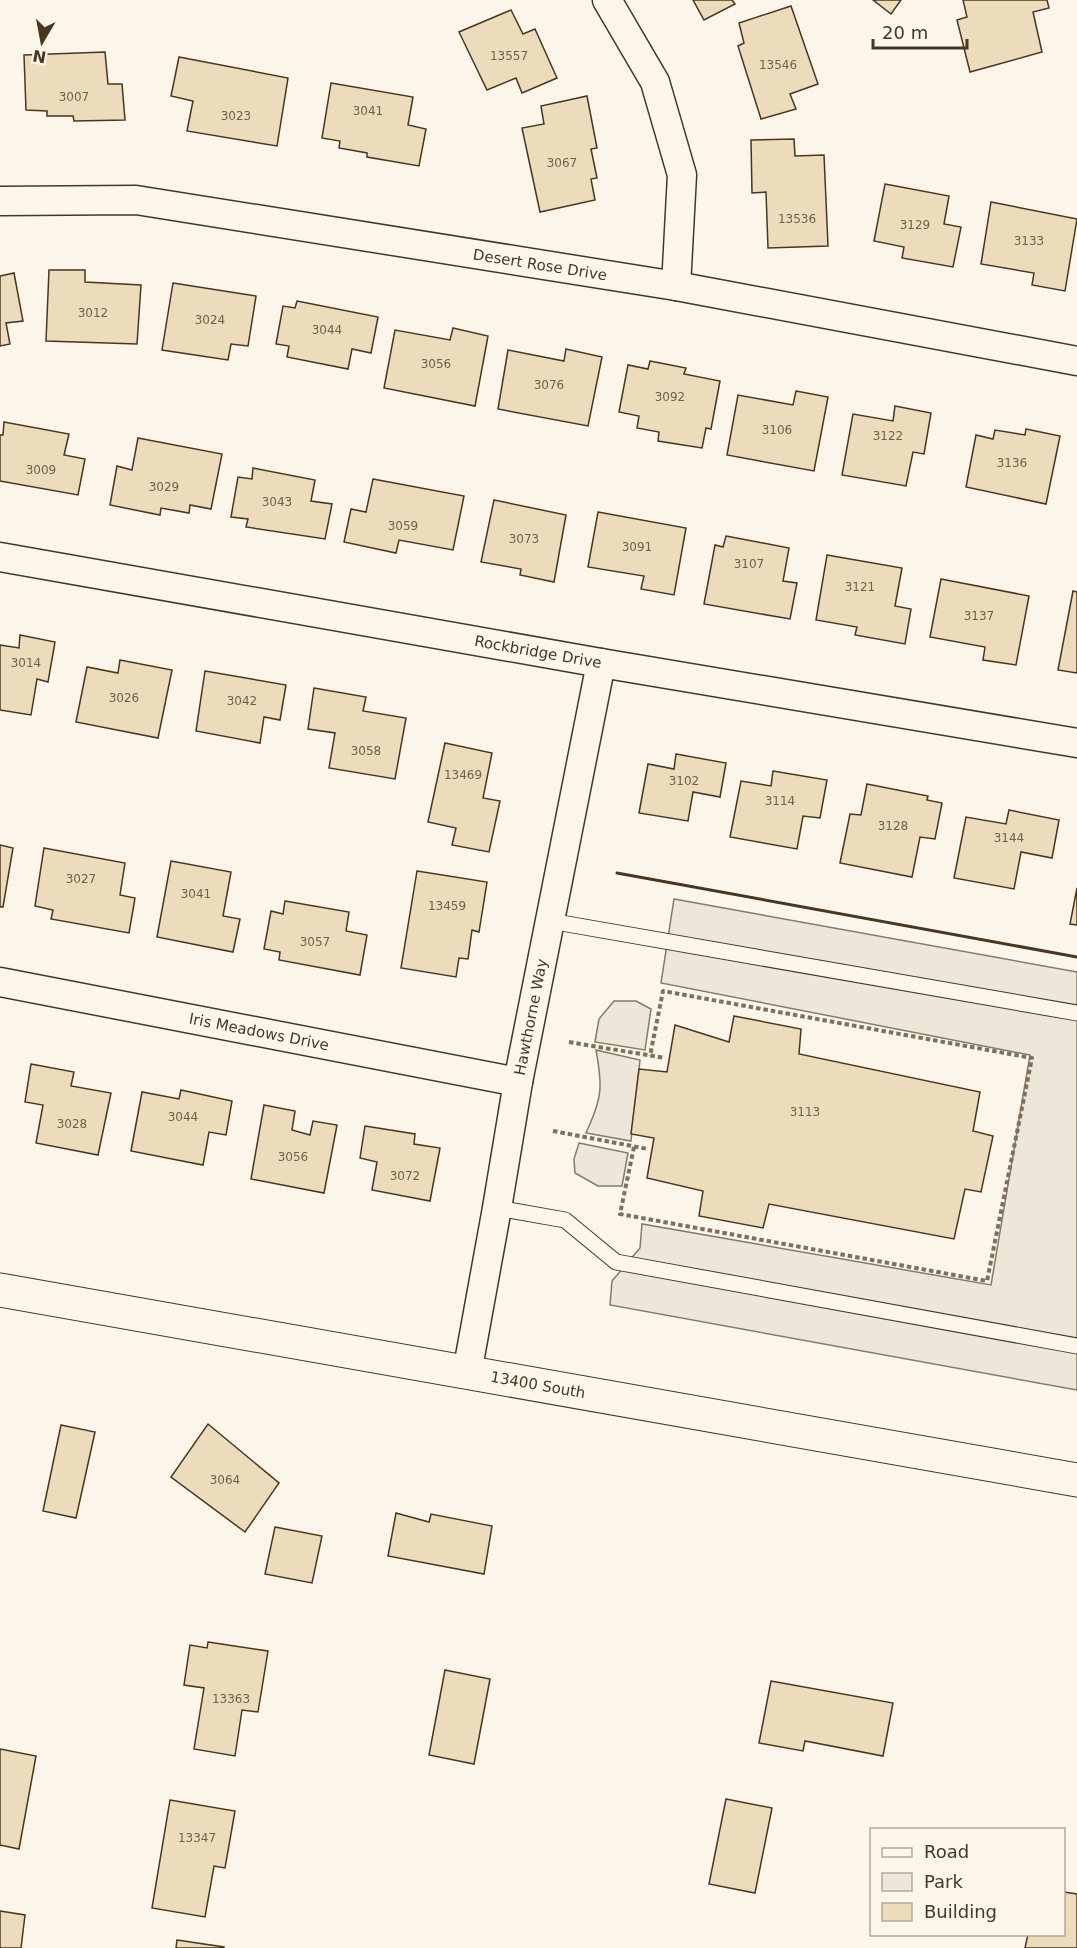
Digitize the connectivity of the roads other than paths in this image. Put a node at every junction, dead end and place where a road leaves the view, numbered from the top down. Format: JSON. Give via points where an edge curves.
{"nodes":[{"id":1,"x":607,"y":0,"type":"edge"},
{"id":2,"x":0,"y":201,"type":"edge"},
{"id":3,"x":676,"y":286,"type":"junction"},
{"id":4,"x":1077,"y":361,"type":"edge"},
{"id":5,"x":0,"y":557,"type":"edge"},
{"id":6,"x":601,"y":663,"type":"junction"},
{"id":7,"x":1077,"y":743,"type":"edge"},
{"id":8,"x":550,"y":921,"type":"junction"},
{"id":9,"x":0,"y":982,"type":"edge"},
{"id":10,"x":1077,"y":1013,"type":"edge"},
{"id":11,"x":518,"y":1082,"type":"junction"},
{"id":12,"x":497,"y":1208,"type":"junction"},
{"id":13,"x":0,"y":1290,"type":"edge"},
{"id":14,"x":1077,"y":1346,"type":"edge"},
{"id":15,"x":467,"y":1373,"type":"junction"},
{"id":16,"x":1077,"y":1480,"type":"edge"}],
"edges":[{"from":1,"to":3,"type":"street","via":[[656,82],[682,176]]},
{"from":2,"to":3,"type":"street","name":"Desert Rose Drive","via":[[136,200]]},
{"from":3,"to":4,"type":"street","name":"Desert Rose Drive"},
{"from":5,"to":6,"type":"street","name":"Rockbridge Drive"},
{"from":6,"to":7,"type":"street","name":"Rockbridge Drive"},
{"from":6,"to":8,"type":"street","name":"Hawthorne Way"},
{"from":8,"to":10,"type":"lane"},
{"from":8,"to":11,"type":"street","name":"Hawthorne Way"},
{"from":9,"to":11,"type":"street","name":"Iris Meadows Drive"},
{"from":11,"to":12,"type":"street","name":"Hawthorne Way"},
{"from":12,"to":14,"type":"lane","via":[[565,1220],[616,1262]]},
{"from":12,"to":15,"type":"street","name":"Hawthorne Way"},
{"from":13,"to":15,"type":"main road","name":"13400 South"},
{"from":15,"to":16,"type":"main road","name":"13400 South"}]}
